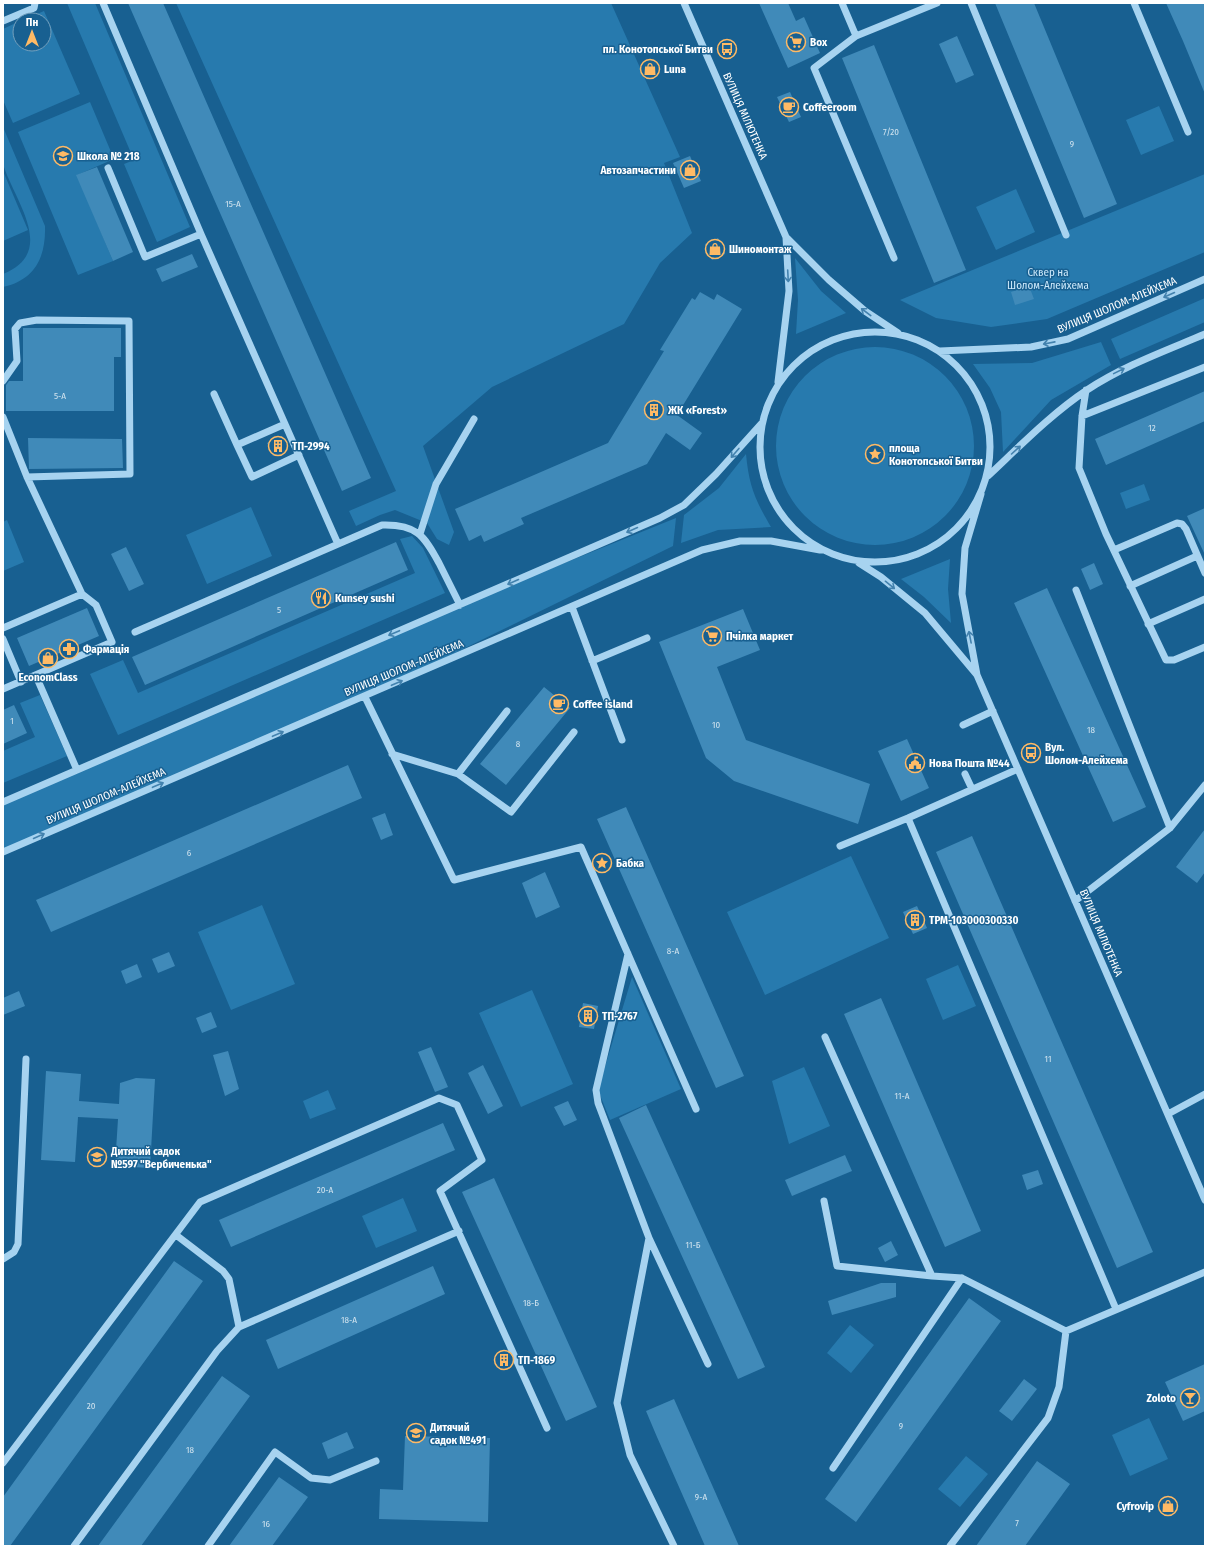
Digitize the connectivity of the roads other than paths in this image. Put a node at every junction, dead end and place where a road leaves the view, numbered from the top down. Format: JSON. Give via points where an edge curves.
{"nodes":[{"id":1,"x":35,"y":3,"type":"edge"},
{"id":2,"x":103,"y":3,"type":"edge"},
{"id":3,"x":684,"y":3,"type":"edge"},
{"id":4,"x":842,"y":3,"type":"edge"},
{"id":5,"x":937,"y":3,"type":"edge"},
{"id":6,"x":971,"y":3,"type":"edge"},
{"id":7,"x":1134,"y":3,"type":"edge"},
{"id":8,"x":3,"y":21,"type":"edge"},
{"id":9,"x":856,"y":36,"type":"junction"},
{"id":10,"x":1188,"y":132,"type":"dead end"},
{"id":11,"x":108,"y":168,"type":"dead end"},
{"id":12,"x":201,"y":234,"type":"junction"},
{"id":13,"x":1066,"y":235,"type":"dead end"},
{"id":14,"x":786,"y":237,"type":"junction"},
{"id":15,"x":894,"y":258,"type":"dead end"},
{"id":16,"x":1205,"y":279,"type":"edge"},
{"id":17,"x":898,"y":334,"type":"junction"},
{"id":18,"x":1205,"y":334,"type":"edge"},
{"id":19,"x":940,"y":351,"type":"junction"},
{"id":20,"x":1205,"y":366,"type":"edge"},
{"id":21,"x":3,"y":381,"type":"edge"},
{"id":22,"x":778,"y":383,"type":"junction"},
{"id":23,"x":1086,"y":390,"type":"junction"},
{"id":24,"x":214,"y":394,"type":"dead end"},
{"id":25,"x":1082,"y":416,"type":"junction"},
{"id":26,"x":3,"y":417,"type":"edge"},
{"id":27,"x":474,"y":419,"type":"dead end"},
{"id":28,"x":285,"y":424,"type":"junction"},
{"id":29,"x":761,"y":424,"type":"junction"},
{"id":30,"x":237,"y":445,"type":"junction"},
{"id":31,"x":299,"y":455,"type":"junction"},
{"id":32,"x":27,"y":476,"type":"junction"},
{"id":33,"x":988,"y":476,"type":"junction"},
{"id":34,"x":981,"y":494,"type":"junction"},
{"id":35,"x":420,"y":534,"type":"junction"},
{"id":36,"x":338,"y":544,"type":"junction"},
{"id":37,"x":820,"y":550,"type":"junction"},
{"id":38,"x":1114,"y":550,"type":"junction"},
{"id":39,"x":1198,"y":556,"type":"junction"},
{"id":40,"x":858,"y":562,"type":"junction"},
{"id":41,"x":1205,"y":573,"type":"edge"},
{"id":42,"x":1130,"y":586,"type":"junction"},
{"id":43,"x":1076,"y":590,"type":"dead end"},
{"id":44,"x":82,"y":594,"type":"junction"},
{"id":45,"x":1205,"y":599,"type":"edge"},
{"id":46,"x":460,"y":605,"type":"junction"},
{"id":47,"x":572,"y":607,"type":"junction"},
{"id":48,"x":1148,"y":624,"type":"junction"},
{"id":49,"x":3,"y":628,"type":"edge"},
{"id":50,"x":135,"y":632,"type":"dead end"},
{"id":51,"x":3,"y":638,"type":"edge"},
{"id":52,"x":647,"y":638,"type":"dead end"},
{"id":53,"x":1205,"y":647,"type":"edge"},
{"id":54,"x":592,"y":661,"type":"junction"},
{"id":55,"x":977,"y":675,"type":"junction"},
{"id":56,"x":36,"y":676,"type":"junction"},
{"id":57,"x":21,"y":682,"type":"junction"},
{"id":58,"x":3,"y":690,"type":"edge"},
{"id":59,"x":364,"y":697,"type":"junction"},
{"id":60,"x":507,"y":711,"type":"dead end"},
{"id":61,"x":993,"y":711,"type":"junction"},
{"id":62,"x":963,"y":725,"type":"dead end"},
{"id":63,"x":574,"y":732,"type":"dead end"},
{"id":64,"x":622,"y":740,"type":"dead end"},
{"id":65,"x":392,"y":754,"type":"junction"},
{"id":66,"x":1018,"y":769,"type":"junction"},
{"id":67,"x":77,"y":770,"type":"junction"},
{"id":68,"x":458,"y":774,"type":"junction"},
{"id":69,"x":964,"y":774,"type":"dead end"},
{"id":70,"x":1205,"y":785,"type":"edge"},
{"id":71,"x":972,"y":789,"type":"junction"},
{"id":72,"x":3,"y":802,"type":"edge"},
{"id":73,"x":908,"y":818,"type":"junction"},
{"id":74,"x":1170,"y":828,"type":"junction"},
{"id":75,"x":840,"y":846,"type":"dead end"},
{"id":76,"x":3,"y":852,"type":"edge"},
{"id":77,"x":1075,"y":901,"type":"junction"},
{"id":78,"x":628,"y":954,"type":"junction"},
{"id":79,"x":825,"y":1037,"type":"dead end"},
{"id":80,"x":26,"y":1059,"type":"dead end"},
{"id":81,"x":1205,"y":1094,"type":"edge"},
{"id":82,"x":696,"y":1109,"type":"dead end"},
{"id":83,"x":1168,"y":1114,"type":"junction"},
{"id":84,"x":1205,"y":1200,"type":"edge"},
{"id":85,"x":824,"y":1201,"type":"dead end"},
{"id":86,"x":459,"y":1231,"type":"junction"},
{"id":87,"x":176,"y":1235,"type":"junction"},
{"id":88,"x":649,"y":1238,"type":"junction"},
{"id":89,"x":3,"y":1259,"type":"edge"},
{"id":90,"x":1205,"y":1272,"type":"edge"},
{"id":91,"x":932,"y":1276,"type":"junction"},
{"id":92,"x":962,"y":1278,"type":"junction"},
{"id":93,"x":1116,"y":1309,"type":"junction"},
{"id":94,"x":238,"y":1327,"type":"junction"},
{"id":95,"x":1066,"y":1331,"type":"junction"},
{"id":96,"x":708,"y":1364,"type":"dead end"},
{"id":97,"x":547,"y":1428,"type":"dead end"},
{"id":98,"x":376,"y":1460,"type":"dead end"},
{"id":99,"x":3,"y":1463,"type":"edge"},
{"id":100,"x":833,"y":1468,"type":"dead end"},
{"id":101,"x":74,"y":1546,"type":"edge"},
{"id":102,"x":208,"y":1546,"type":"edge"},
{"id":103,"x":674,"y":1546,"type":"edge"},
{"id":104,"x":950,"y":1546,"type":"edge"}],
"edges":[{"from":1,"to":8,"type":"street","via":[[34,8]]},
{"from":2,"to":12,"type":"street"},
{"from":3,"to":14,"type":"street","name":"ВУЛИЦЯ МІЛЮТЕНКА"},
{"from":4,"to":9,"type":"street"},
{"from":5,"to":9,"type":"street"},
{"from":6,"to":13,"type":"street"},
{"from":7,"to":10,"type":"street"},
{"from":9,"to":15,"type":"street","via":[[814,68]]},
{"from":11,"to":12,"type":"street","via":[[145,258]]},
{"from":12,"to":28,"type":"street"},
{"from":17,"to":14,"type":"street","name":"ВУЛИЦЯ МІЛЮТЕНКА","one_way":true,"via":[[865,311],[829,280]]},
{"from":14,"to":22,"type":"street","name":"ВУЛИЦЯ МІЛЮТЕНКА","one_way":true,"via":[[789,292]]},
{"from":16,"to":19,"type":"street","name":"ВУЛИЦЯ ШОЛОМ-АЛЕЙХЕМА","one_way":true,"via":[[1068,339],[1031,347]]},
{"from":17,"to":19,"type":"street","via":[[920,340]]},
{"from":17,"to":22,"type":"street","via":[[864,332],[831,340],[801,357]]},
{"from":23,"to":18,"type":"street","one_way":true,"via":[[1118,371]]},
{"from":19,"to":33,"type":"street","via":[[965,374],[982,404],[990,437]]},
{"from":20,"to":25,"type":"street"},
{"from":21,"to":32,"type":"street","via":[[17,361],[15,329],[20,323],[37,320],[129,321],[130,474]]},
{"from":22,"to":29,"type":"street","via":[[767,402]]},
{"from":23,"to":25,"type":"street"},
{"from":33,"to":23,"type":"street","one_way":true},
{"from":24,"to":30,"type":"street"},
{"from":25,"to":38,"type":"street","via":[[1079,468]]},
{"from":26,"to":32,"type":"street"},
{"from":27,"to":35,"type":"street","via":[[436,484]]},
{"from":28,"to":30,"type":"street"},
{"from":28,"to":31,"type":"street"},
{"from":29,"to":37,"type":"street","via":[[759,461],[769,497],[790,527]]},
{"from":29,"to":46,"type":"street","one_way":true,"via":[[684,505],[660,518]]},
{"from":30,"to":31,"type":"street","via":[[252,477]]},
{"from":31,"to":36,"type":"street"},
{"from":32,"to":44,"type":"street"},
{"from":33,"to":34,"type":"street"},
{"from":34,"to":40,"type":"street","via":[[969,514],[942,542],[908,558],[884,563]]},
{"from":55,"to":34,"type":"street","name":"ВУЛИЦЯ МІЛЮТЕНКА","one_way":true,"via":[[962,594],[965,548]]},
{"from":35,"to":36,"type":"street","via":[[397,524],[382,525]]},
{"from":35,"to":46,"type":"street","via":[[429,543]]},
{"from":36,"to":50,"type":"street"},
{"from":37,"to":40,"type":"street"},
{"from":37,"to":47,"type":"street","name":"ВУЛИЦЯ ШОЛОМ-АЛЕЙХЕМА","via":[[771,541],[740,542],[702,550]]},
{"from":38,"to":39,"type":"street","via":[[1177,523],[1186,529]]},
{"from":38,"to":42,"type":"street"},
{"from":39,"to":41,"type":"street"},
{"from":39,"to":42,"type":"street"},
{"from":40,"to":55,"type":"street","name":"ВУЛИЦЯ МІЛЮТЕНКА","one_way":true,"via":[[925,614]]},
{"from":42,"to":48,"type":"street"},
{"from":43,"to":74,"type":"street"},
{"from":44,"to":49,"type":"street"},
{"from":44,"to":56,"type":"street","via":[[96,605],[112,642]]},
{"from":45,"to":48,"type":"street"},
{"from":46,"to":67,"type":"street","one_way":true},
{"from":47,"to":54,"type":"street"},
{"from":59,"to":47,"type":"street","name":"ВУЛИЦЯ ШОЛОМ-АЛЕЙХЕМА","one_way":true},
{"from":48,"to":53,"type":"street","via":[[1166,660],[1174,660]]},
{"from":51,"to":57,"type":"street"},
{"from":52,"to":54,"type":"street"},
{"from":54,"to":64,"type":"street"},
{"from":55,"to":61,"type":"street","name":"ВУЛИЦЯ МІЛЮТЕНКА"},
{"from":56,"to":57,"type":"street"},
{"from":56,"to":67,"type":"street"},
{"from":57,"to":58,"type":"street"},
{"from":59,"to":65,"type":"street"},
{"from":76,"to":59,"type":"street","name":"ВУЛИЦЯ ШОЛОМ-АЛЕЙХЕМА","one_way":true},
{"from":60,"to":68,"type":"street"},
{"from":61,"to":62,"type":"street"},
{"from":61,"to":66,"type":"street","name":"ВУЛИЦЯ МІЛЮТЕНКА"},
{"from":63,"to":68,"type":"street","via":[[511,812]]},
{"from":65,"to":68,"type":"street"},
{"from":65,"to":78,"type":"street","via":[[454,880],[581,847]]},
{"from":66,"to":71,"type":"street"},
{"from":66,"to":77,"type":"street","name":"ВУЛИЦЯ МІЛЮТЕНКА"},
{"from":67,"to":72,"type":"street"},
{"from":69,"to":71,"type":"street"},
{"from":70,"to":74,"type":"street"},
{"from":71,"to":73,"type":"street"},
{"from":73,"to":75,"type":"street"},
{"from":73,"to":93,"type":"street"},
{"from":74,"to":77,"type":"street"},
{"from":77,"to":83,"type":"street","name":"ВУЛИЦЯ МІЛЮТЕНКА"},
{"from":78,"to":82,"type":"street"},
{"from":78,"to":88,"type":"street","via":[[596,1098]]},
{"from":79,"to":91,"type":"street"},
{"from":80,"to":89,"type":"street","via":[[18,1244],[14,1252]]},
{"from":81,"to":83,"type":"street"},
{"from":83,"to":84,"type":"street","name":"ВУЛИЦЯ МІЛЮТЕНКА"},
{"from":85,"to":91,"type":"street","via":[[837,1266]]},
{"from":86,"to":87,"type":"street","via":[[440,1191],[482,1160],[457,1105],[439,1098],[200,1202],[181,1224]]},
{"from":86,"to":94,"type":"street"},
{"from":86,"to":97,"type":"street"},
{"from":87,"to":94,"type":"street","via":[[223,1271],[229,1279]]},
{"from":87,"to":99,"type":"street"},
{"from":88,"to":96,"type":"street"},
{"from":88,"to":103,"type":"street","via":[[617,1403],[630,1455]]},
{"from":90,"to":93,"type":"street"},
{"from":91,"to":92,"type":"street"},
{"from":92,"to":95,"type":"street"},
{"from":92,"to":100,"type":"street"},
{"from":93,"to":95,"type":"street"},
{"from":94,"to":101,"type":"street","via":[[217,1351]]},
{"from":95,"to":104,"type":"street","via":[[1059,1387],[1048,1418]]},
{"from":98,"to":102,"type":"street","via":[[330,1480],[311,1478],[275,1452]]}]}
